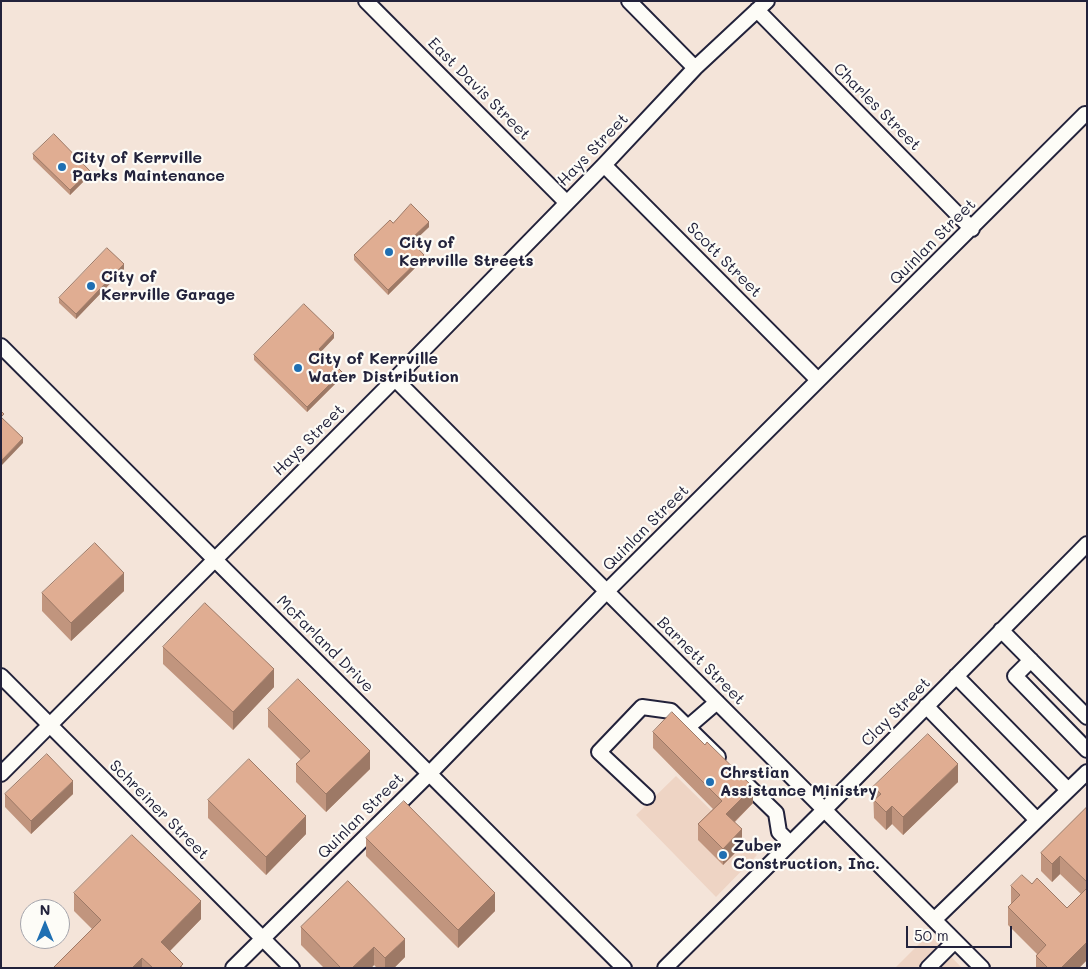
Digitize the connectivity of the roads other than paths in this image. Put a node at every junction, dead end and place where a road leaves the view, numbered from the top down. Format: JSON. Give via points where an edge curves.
{"nodes":[{"id":1,"x":366,"y":1,"type":"edge"},
{"id":2,"x":629,"y":1,"type":"edge"},
{"id":3,"x":762,"y":6,"type":"edge"},
{"id":4,"x":696,"y":68,"type":"junction"},
{"id":5,"x":1084,"y":114,"type":"dead end"},
{"id":6,"x":604,"y":166,"type":"junction"},
{"id":7,"x":566,"y":202,"type":"junction"},
{"id":8,"x":972,"y":228,"type":"junction"},
{"id":9,"x":2,"y":349,"type":"edge"},
{"id":10,"x":394,"y":379,"type":"junction"},
{"id":11,"x":818,"y":380,"type":"junction"},
{"id":12,"x":1087,"y":544,"type":"edge"},
{"id":13,"x":215,"y":559,"type":"junction"},
{"id":14,"x":606,"y":592,"type":"junction"},
{"id":15,"x":1001,"y":630,"type":"junction"},
{"id":16,"x":1031,"y":660,"type":"junction"},
{"id":17,"x":1,"y":676,"type":"edge"},
{"id":18,"x":956,"y":676,"type":"junction"},
{"id":19,"x":717,"y":702,"type":"junction"},
{"id":20,"x":926,"y":706,"type":"junction"},
{"id":21,"x":1087,"y":718,"type":"edge"},
{"id":22,"x":49,"y":724,"type":"junction"},
{"id":23,"x":688,"y":727,"type":"junction"},
{"id":24,"x":1087,"y":750,"type":"edge"},
{"id":25,"x":1087,"y":772,"type":"edge"},
{"id":26,"x":430,"y":773,"type":"junction"},
{"id":27,"x":1,"y":774,"type":"edge"},
{"id":28,"x":1068,"y":790,"type":"junction"},
{"id":29,"x":646,"y":797,"type":"dead end"},
{"id":30,"x":824,"y":810,"type":"junction"},
{"id":31,"x":1038,"y":820,"type":"junction"},
{"id":32,"x":790,"y":843,"type":"junction"},
{"id":33,"x":934,"y":920,"type":"junction"},
{"id":34,"x":263,"y":939,"type":"junction"},
{"id":35,"x":955,"y":941,"type":"junction"},
{"id":36,"x":233,"y":968,"type":"edge"},
{"id":37,"x":292,"y":968,"type":"edge"},
{"id":38,"x":624,"y":968,"type":"edge"},
{"id":39,"x":665,"y":968,"type":"edge"},
{"id":40,"x":928,"y":968,"type":"edge"},
{"id":41,"x":982,"y":968,"type":"edge"}],
"edges":[{"from":1,"to":7,"type":"street","name":"East Davis Street"},
{"from":2,"to":4,"type":"street"},
{"from":3,"to":4,"type":"street","name":"Hays Street"},
{"from":3,"to":8,"type":"street","name":"Charles Street"},
{"from":4,"to":6,"type":"street","name":"Hays Street"},
{"from":5,"to":8,"type":"street","name":"Quinlan Street"},
{"from":6,"to":7,"type":"street","name":"Hays Street"},
{"from":6,"to":11,"type":"street","name":"Scott Street"},
{"from":7,"to":10,"type":"street","name":"Hays Street"},
{"from":8,"to":11,"type":"street","name":"Quinlan Street"},
{"from":9,"to":13,"type":"street","name":"McFarland Drive"},
{"from":10,"to":13,"type":"street","name":"Hays Street"},
{"from":10,"to":14,"type":"street","name":"Barnett Street"},
{"from":11,"to":14,"type":"street","name":"Quinlan Street"},
{"from":12,"to":15,"type":"street","name":"Clay Street"},
{"from":13,"to":22,"type":"street","name":"Hays Street"},
{"from":13,"to":26,"type":"street","name":"McFarland Drive"},
{"from":14,"to":19,"type":"street","name":"Barnett Street"},
{"from":14,"to":26,"type":"street","name":"Quinlan Street"},
{"from":15,"to":16,"type":"street"},
{"from":15,"to":18,"type":"street","name":"Clay Street"},
{"from":16,"to":21,"type":"street"},
{"from":16,"to":24,"type":"street","via":[[1015,676]]},
{"from":17,"to":22,"type":"street","name":"Schreiner Street"},
{"from":18,"to":20,"type":"street","name":"Clay Street"},
{"from":18,"to":28,"type":"street"},
{"from":19,"to":23,"type":"street"},
{"from":19,"to":30,"type":"street","name":"Barnett Street"},
{"from":20,"to":30,"type":"street","name":"Clay Street"},
{"from":20,"to":31,"type":"street"},
{"from":22,"to":27,"type":"street","name":"Hays Street"},
{"from":22,"to":34,"type":"street","name":"Schreiner Street"},
{"from":23,"to":29,"type":"street","via":[[671,711],[642,707],[599,752]]},
{"from":23,"to":32,"type":"street","via":[[776,813],[779,832]]},
{"from":25,"to":28,"type":"street"},
{"from":26,"to":34,"type":"street","name":"Quinlan Street"},
{"from":26,"to":38,"type":"street","name":"McFarland Drive"},
{"from":28,"to":31,"type":"street"},
{"from":30,"to":32,"type":"street","name":"Clay Street"},
{"from":30,"to":33,"type":"street","name":"Barnett Street"},
{"from":31,"to":33,"type":"street"},
{"from":32,"to":39,"type":"street","name":"Clay Street"},
{"from":33,"to":35,"type":"street","name":"Barnett Street"},
{"from":34,"to":36,"type":"street","name":"Quinlan Street"},
{"from":34,"to":37,"type":"street","name":"Schreiner Street"},
{"from":35,"to":40,"type":"street"},
{"from":35,"to":41,"type":"street","name":"Barnett Street"}]}
